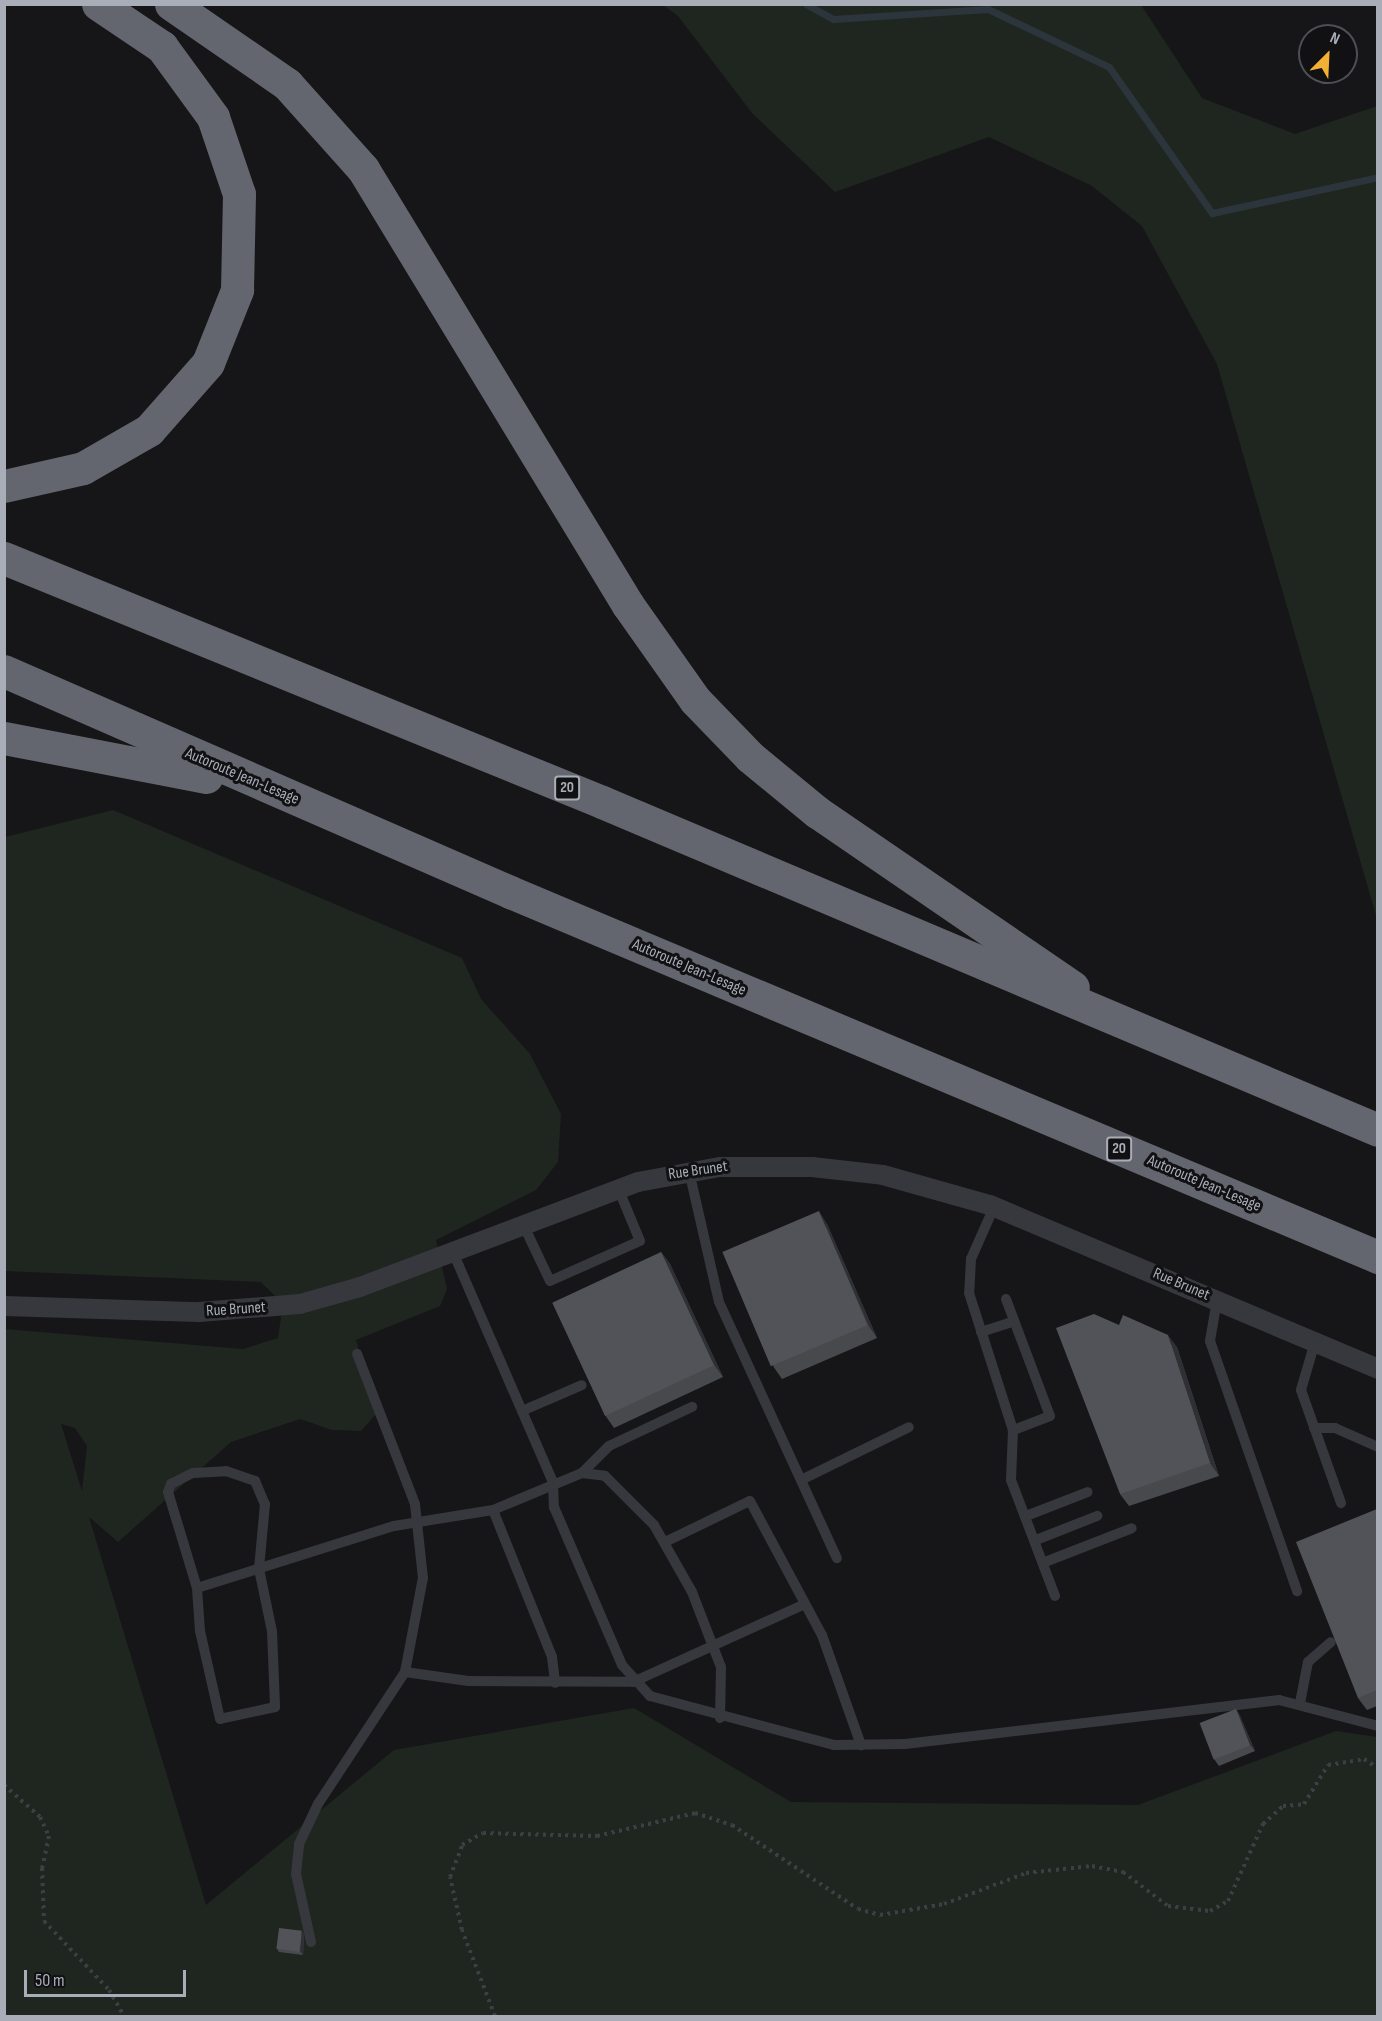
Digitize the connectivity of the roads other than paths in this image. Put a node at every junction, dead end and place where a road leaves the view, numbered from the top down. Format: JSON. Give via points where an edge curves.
{"nodes":[{"id":1,"x":98,"y":4,"type":"edge"},
{"id":2,"x":171,"y":4,"type":"edge"},
{"id":3,"x":4,"y":486,"type":"edge"},
{"id":4,"x":4,"y":558,"type":"edge"},
{"id":5,"x":4,"y":671,"type":"edge"},
{"id":6,"x":4,"y":738,"type":"edge"},
{"id":7,"x":283,"y":795,"type":"junction"},
{"id":8,"x":1126,"y":1024,"type":"junction"},
{"id":9,"x":1377,"y":1130,"type":"edge"},
{"id":10,"x":689,"y":1171,"type":"junction"},
{"id":11,"x":618,"y":1188,"type":"junction"},
{"id":12,"x":994,"y":1207,"type":"junction"},
{"id":13,"x":522,"y":1222,"type":"junction"},
{"id":14,"x":452,"y":1250,"type":"junction"},
{"id":15,"x":1377,"y":1257,"type":"edge"},
{"id":16,"x":1006,"y":1299,"type":"dead end"},
{"id":17,"x":1217,"y":1300,"type":"junction"},
{"id":18,"x":4,"y":1306,"type":"edge"},
{"id":19,"x":1014,"y":1321,"type":"junction"},
{"id":20,"x":981,"y":1332,"type":"junction"},
{"id":21,"x":1315,"y":1342,"type":"junction"},
{"id":22,"x":357,"y":1354,"type":"dead end"},
{"id":23,"x":1377,"y":1369,"type":"edge"},
{"id":24,"x":582,"y":1385,"type":"edge"},
{"id":25,"x":692,"y":1407,"type":"dead end"},
{"id":26,"x":522,"y":1411,"type":"junction"},
{"id":27,"x":909,"y":1427,"type":"dead end"},
{"id":28,"x":1314,"y":1428,"type":"junction"},
{"id":29,"x":1013,"y":1430,"type":"junction"},
{"id":30,"x":1377,"y":1447,"type":"edge"},
{"id":31,"x":582,"y":1473,"type":"junction"},
{"id":32,"x":801,"y":1480,"type":"junction"},
{"id":33,"x":553,"y":1482,"type":"junction"},
{"id":34,"x":1088,"y":1492,"type":"dead end"},
{"id":35,"x":1341,"y":1503,"type":"dead end"},
{"id":36,"x":493,"y":1510,"type":"junction"},
{"id":37,"x":1026,"y":1515,"type":"junction"},
{"id":38,"x":1096,"y":1516,"type":"dead end"},
{"id":39,"x":420,"y":1523,"type":"junction"},
{"id":40,"x":1132,"y":1528,"type":"dead end"},
{"id":41,"x":1036,"y":1540,"type":"junction"},
{"id":42,"x":665,"y":1542,"type":"junction"},
{"id":43,"x":837,"y":1558,"type":"dead end"},
{"id":44,"x":1045,"y":1562,"type":"junction"},
{"id":45,"x":259,"y":1569,"type":"junction"},
{"id":46,"x":197,"y":1588,"type":"junction"},
{"id":47,"x":1297,"y":1592,"type":"dead end"},
{"id":48,"x":1055,"y":1596,"type":"dead end"},
{"id":49,"x":803,"y":1605,"type":"junction"},
{"id":50,"x":1331,"y":1642,"type":"edge"},
{"id":51,"x":715,"y":1647,"type":"junction"},
{"id":52,"x":405,"y":1671,"type":"junction"},
{"id":53,"x":633,"y":1682,"type":"junction"},
{"id":54,"x":555,"y":1683,"type":"junction"},
{"id":55,"x":1300,"y":1703,"type":"junction"},
{"id":56,"x":720,"y":1718,"type":"junction"},
{"id":57,"x":1377,"y":1726,"type":"edge"},
{"id":58,"x":861,"y":1745,"type":"junction"},
{"id":59,"x":311,"y":1942,"type":"dead end"}],
"edges":[{"from":1,"to":3,"type":"highway","via":[[168,53],[213,117],[239,194],[237,290],[208,363],[149,430],[83,468]]},
{"from":2,"to":8,"type":"highway","via":[[287,84],[363,169],[628,605],[713,720],[833,824]]},
{"from":4,"to":8,"type":"highway","number":"20"},
{"from":5,"to":7,"type":"highway","name":"Autoroute Jean-Lesage","number":"20"},
{"from":6,"to":7,"type":"highway"},
{"from":7,"to":15,"type":"highway","name":"Autoroute Jean-Lesage","number":"20"},
{"from":8,"to":9,"type":"highway","number":"20"},
{"from":10,"to":11,"type":"street","name":"Rue Brunet"},
{"from":10,"to":12,"type":"street","name":"Rue Brunet","via":[[763,1165],[851,1170]]},
{"from":10,"to":32,"type":"lane","via":[[711,1282]]},
{"from":11,"to":13,"type":"street","name":"Rue Brunet"},
{"from":11,"to":13,"type":"lane","via":[[640,1241],[550,1281]]},
{"from":12,"to":17,"type":"street","name":"Rue Brunet"},
{"from":12,"to":20,"type":"lane","via":[[968,1273]]},
{"from":13,"to":14,"type":"street","name":"Rue Brunet"},
{"from":14,"to":18,"type":"street","name":"Rue Brunet","via":[[336,1295],[271,1308],[180,1312]]},
{"from":14,"to":26,"type":"lane"},
{"from":16,"to":19,"type":"lane"},
{"from":17,"to":21,"type":"street","name":"Rue Brunet"},
{"from":17,"to":47,"type":"lane","via":[[1210,1341]]},
{"from":19,"to":20,"type":"lane"},
{"from":19,"to":29,"type":"lane","via":[[1050,1416]]},
{"from":20,"to":29,"type":"lane"},
{"from":21,"to":23,"type":"street","name":"Rue Brunet"},
{"from":21,"to":28,"type":"lane","via":[[1300,1380]]},
{"from":22,"to":39,"type":"lane"},
{"from":24,"to":26,"type":"lane"},
{"from":25,"to":31,"type":"lane","via":[[609,1446]]},
{"from":26,"to":33,"type":"lane"},
{"from":27,"to":32,"type":"lane"},
{"from":28,"to":30,"type":"lane","via":[[1335,1428]]},
{"from":28,"to":35,"type":"lane"},
{"from":29,"to":37,"type":"lane","via":[[1011,1480]]},
{"from":31,"to":33,"type":"lane"},
{"from":31,"to":42,"type":"lane","via":[[614,1482]]},
{"from":32,"to":43,"type":"lane"},
{"from":33,"to":36,"type":"lane"},
{"from":33,"to":53,"type":"lane","via":[[554,1507]]},
{"from":34,"to":37,"type":"lane"},
{"from":36,"to":39,"type":"lane"},
{"from":36,"to":54,"type":"lane","via":[[552,1657]]},
{"from":37,"to":41,"type":"lane"},
{"from":38,"to":41,"type":"lane"},
{"from":39,"to":45,"type":"lane","via":[[394,1526]]},
{"from":39,"to":52,"type":"lane","via":[[423,1578]]},
{"from":40,"to":44,"type":"lane"},
{"from":41,"to":44,"type":"lane"},
{"from":42,"to":49,"type":"lane","via":[[750,1501]]},
{"from":42,"to":51,"type":"lane"},
{"from":44,"to":48,"type":"lane"},
{"from":45,"to":46,"type":"lane"},
{"from":45,"to":46,"type":"lane","via":[[265,1533],[262,1491],[239,1474],[193,1473],[171,1485],[168,1492]]},
{"from":45,"to":46,"type":"lane","via":[[272,1631],[275,1707],[220,1719]]},
{"from":49,"to":51,"type":"lane"},
{"from":49,"to":58,"type":"lane","via":[[843,1683]]},
{"from":50,"to":55,"type":"lane","via":[[1308,1662]]},
{"from":51,"to":53,"type":"lane"},
{"from":51,"to":56,"type":"lane","via":[[723,1689]]},
{"from":52,"to":54,"type":"lane","via":[[468,1681]]},
{"from":52,"to":59,"type":"lane","via":[[373,1729],[318,1804],[299,1844],[296,1874]]},
{"from":53,"to":54,"type":"lane"},
{"from":53,"to":56,"type":"lane","via":[[650,1696]]},
{"from":55,"to":57,"type":"lane"},
{"from":55,"to":58,"type":"lane","via":[[1255,1701],[904,1744]]},
{"from":56,"to":58,"type":"lane","via":[[808,1742]]}]}
